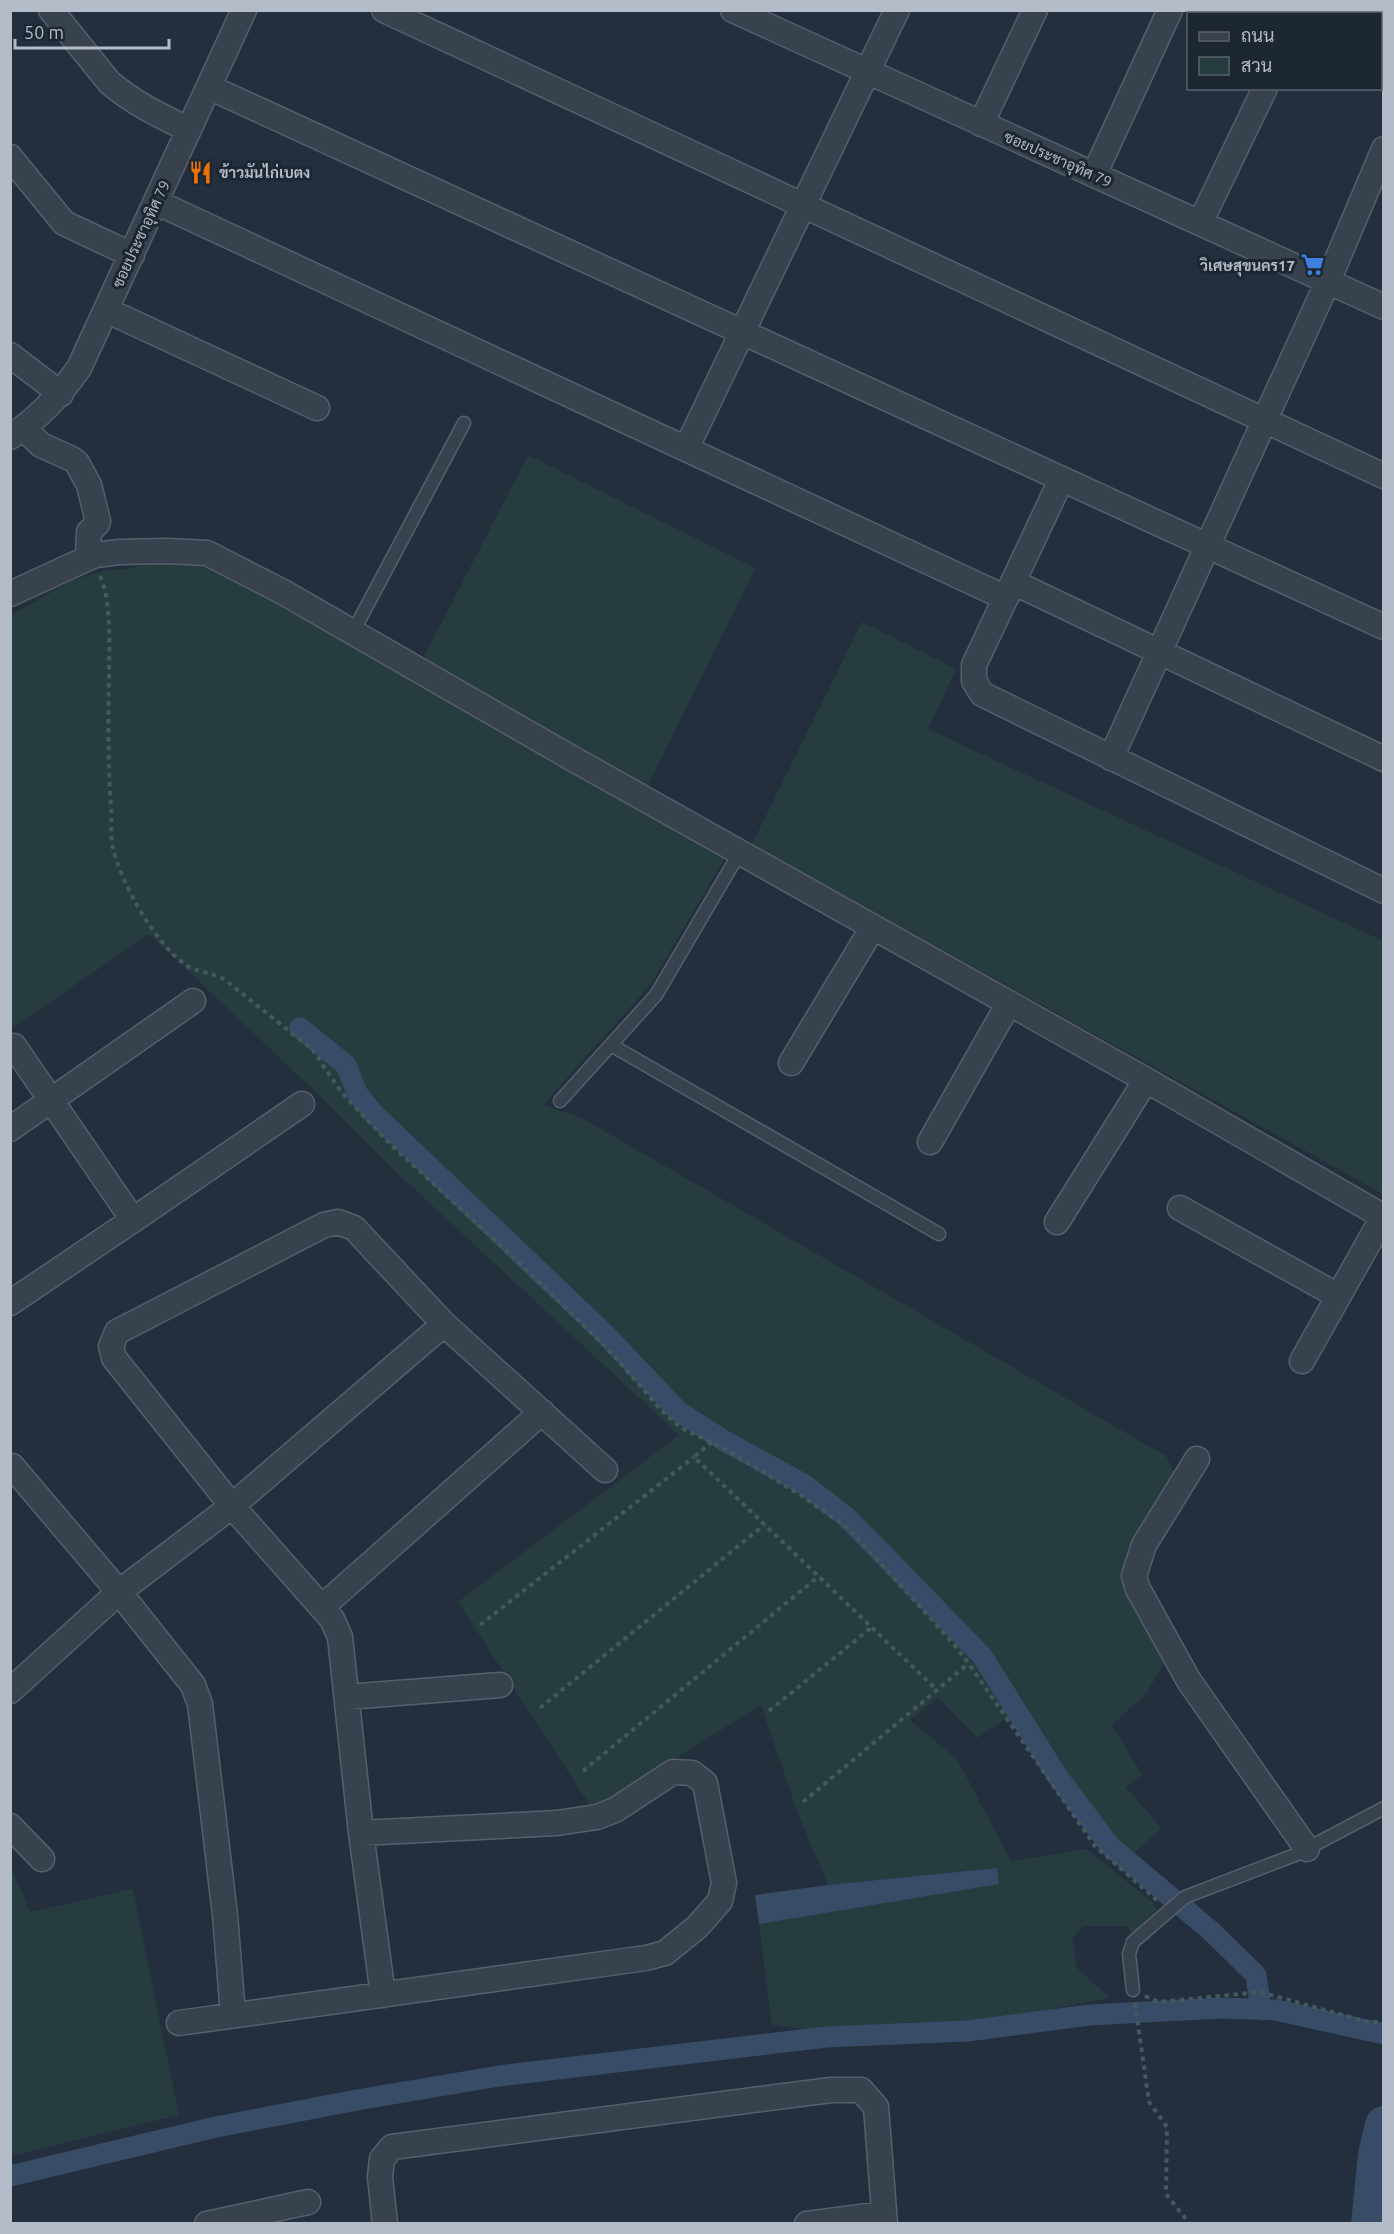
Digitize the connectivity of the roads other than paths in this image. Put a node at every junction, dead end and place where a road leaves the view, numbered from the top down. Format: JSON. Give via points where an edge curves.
{"nodes":[{"id":1,"x":51,"y":10,"type":"edge"},
{"id":2,"x":244,"y":10,"type":"edge"},
{"id":3,"x":384,"y":10,"type":"edge"},
{"id":4,"x":897,"y":10,"type":"edge"},
{"id":5,"x":1035,"y":10,"type":"edge"},
{"id":6,"x":1170,"y":10,"type":"edge"},
{"id":7,"x":744,"y":13,"type":"edge"},
{"id":8,"x":868,"y":72,"type":"junction"},
{"id":9,"x":209,"y":87,"type":"junction"},
{"id":10,"x":1264,"y":90,"type":"edge"},
{"id":11,"x":981,"y":124,"type":"junction"},
{"id":12,"x":189,"y":130,"type":"junction"},
{"id":13,"x":1383,"y":149,"type":"edge"},
{"id":14,"x":10,"y":157,"type":"edge"},
{"id":15,"x":1094,"y":175,"type":"junction"},
{"id":16,"x":156,"y":202,"type":"junction"},
{"id":17,"x":804,"y":206,"type":"junction"},
{"id":18,"x":1200,"y":223,"type":"junction"},
{"id":19,"x":132,"y":255,"type":"junction"},
{"id":20,"x":1328,"y":281,"type":"junction"},
{"id":21,"x":1383,"y":307,"type":"edge"},
{"id":22,"x":106,"y":310,"type":"junction"},
{"id":23,"x":743,"y":333,"type":"junction"},
{"id":24,"x":10,"y":355,"type":"edge"},
{"id":25,"x":61,"y":394,"type":"junction"},
{"id":26,"x":317,"y":408,"type":"dead end"},
{"id":27,"x":1264,"y":421,"type":"junction"},
{"id":28,"x":464,"y":423,"type":"dead end"},
{"id":29,"x":17,"y":433,"type":"edge"},
{"id":30,"x":686,"y":449,"type":"junction"},
{"id":31,"x":1383,"y":476,"type":"edge"},
{"id":32,"x":1061,"y":480,"type":"junction"},
{"id":33,"x":1207,"y":546,"type":"junction"},
{"id":34,"x":93,"y":561,"type":"junction"},
{"id":35,"x":1010,"y":590,"type":"junction"},
{"id":36,"x":10,"y":594,"type":"edge"},
{"id":37,"x":1383,"y":627,"type":"edge"},
{"id":38,"x":353,"y":632,"type":"junction"},
{"id":39,"x":1159,"y":652,"type":"junction"},
{"id":40,"x":1110,"y":758,"type":"junction"},
{"id":41,"x":1383,"y":759,"type":"edge"},
{"id":42,"x":740,"y":852,"type":"junction"},
{"id":43,"x":1383,"y":891,"type":"edge"},
{"id":44,"x":873,"y":927,"type":"junction"},
{"id":45,"x":192,"y":1000,"type":"dead end"},
{"id":46,"x":1009,"y":1003,"type":"junction"},
{"id":47,"x":610,"y":1045,"type":"junction"},
{"id":48,"x":14,"y":1046,"type":"dead end"},
{"id":49,"x":791,"y":1063,"type":"dead end"},
{"id":50,"x":1146,"y":1080,"type":"junction"},
{"id":51,"x":51,"y":1101,"type":"junction"},
{"id":52,"x":560,"y":1101,"type":"dead end"},
{"id":53,"x":302,"y":1104,"type":"dead end"},
{"id":54,"x":10,"y":1129,"type":"edge"},
{"id":55,"x":930,"y":1142,"type":"dead end"},
{"id":56,"x":1180,"y":1208,"type":"dead end"},
{"id":57,"x":1383,"y":1217,"type":"edge"},
{"id":58,"x":133,"y":1220,"type":"junction"},
{"id":59,"x":1057,"y":1222,"type":"dead end"},
{"id":60,"x":939,"y":1234,"type":"dead end"},
{"id":61,"x":1338,"y":1296,"type":"junction"},
{"id":62,"x":10,"y":1303,"type":"edge"},
{"id":63,"x":444,"y":1324,"type":"junction"},
{"id":64,"x":1302,"y":1361,"type":"dead end"},
{"id":65,"x":542,"y":1412,"type":"junction"},
{"id":66,"x":1197,"y":1458,"type":"dead end"},
{"id":67,"x":12,"y":1466,"type":"dead end"},
{"id":68,"x":605,"y":1470,"type":"dead end"},
{"id":69,"x":232,"y":1506,"type":"junction"},
{"id":70,"x":118,"y":1592,"type":"junction"},
{"id":71,"x":322,"y":1607,"type":"junction"},
{"id":72,"x":500,"y":1685,"type":"dead end"},
{"id":73,"x":10,"y":1691,"type":"edge"},
{"id":74,"x":347,"y":1697,"type":"junction"},
{"id":75,"x":1383,"y":1808,"type":"edge"},
{"id":76,"x":10,"y":1826,"type":"edge"},
{"id":77,"x":361,"y":1833,"type":"junction"},
{"id":78,"x":1307,"y":1849,"type":"junction"},
{"id":79,"x":42,"y":1859,"type":"dead end"},
{"id":80,"x":1136,"y":1992,"type":"road end"},
{"id":81,"x":383,"y":1995,"type":"junction"},
{"id":82,"x":234,"y":2015,"type":"junction"},
{"id":83,"x":179,"y":2023,"type":"dead end"},
{"id":84,"x":308,"y":2202,"type":"dead end"},
{"id":85,"x":885,"y":2219,"type":"edge"},
{"id":86,"x":207,"y":2223,"type":"edge"},
{"id":87,"x":385,"y":2223,"type":"edge"},
{"id":88,"x":807,"y":2223,"type":"edge"}],
"edges":[{"from":1,"to":12,"type":"street","via":[[120,92]]},
{"from":2,"to":9,"type":"street","name":"ซอยประชาอุทิศ 79"},
{"from":3,"to":17,"type":"street"},
{"from":4,"to":8,"type":"street"},
{"from":5,"to":11,"type":"street"},
{"from":6,"to":15,"type":"street"},
{"from":7,"to":8,"type":"street","name":"ซอยประชาอุทิศ 79"},
{"from":8,"to":11,"type":"street","name":"ซอยประชาอุทิศ 79"},
{"from":8,"to":17,"type":"street"},
{"from":9,"to":12,"type":"street","name":"ซอยประชาอุทิศ 79"},
{"from":9,"to":23,"type":"street"},
{"from":10,"to":18,"type":"street"},
{"from":11,"to":15,"type":"street","name":"ซอยประชาอุทิศ 79"},
{"from":12,"to":16,"type":"street","name":"ซอยประชาอุทิศ 79"},
{"from":13,"to":20,"type":"street"},
{"from":14,"to":19,"type":"street","via":[[64,223]]},
{"from":15,"to":18,"type":"street","name":"ซอยประชาอุทิศ 79"},
{"from":16,"to":19,"type":"street","name":"ซอยประชาอุทิศ 79"},
{"from":16,"to":30,"type":"street"},
{"from":17,"to":23,"type":"street"},
{"from":17,"to":27,"type":"street"},
{"from":18,"to":20,"type":"street","name":"ซอยประชาอุทิศ 79"},
{"from":19,"to":22,"type":"street","name":"ซอยประชาอุทิศ 79"},
{"from":20,"to":21,"type":"street","name":"ซอยประชาอุทิศ 79"},
{"from":20,"to":27,"type":"street"},
{"from":22,"to":25,"type":"street","name":"ซอยประชาอุทิศ 79","via":[[79,368]]},
{"from":22,"to":26,"type":"street"},
{"from":23,"to":30,"type":"street"},
{"from":23,"to":32,"type":"street"},
{"from":24,"to":25,"type":"street"},
{"from":25,"to":29,"type":"street","name":"ซอยประชาอุทิศ 79"},
{"from":27,"to":31,"type":"street"},
{"from":27,"to":33,"type":"street"},
{"from":28,"to":38,"type":"lane"},
{"from":29,"to":34,"type":"street","via":[[72,459],[83,471],[98,521],[89,532]]},
{"from":30,"to":35,"type":"street"},
{"from":32,"to":33,"type":"street"},
{"from":32,"to":35,"type":"street"},
{"from":33,"to":37,"type":"street"},
{"from":33,"to":39,"type":"street"},
{"from":34,"to":36,"type":"street"},
{"from":34,"to":38,"type":"street","via":[[120,552],[207,553]]},
{"from":35,"to":39,"type":"street"},
{"from":35,"to":40,"type":"street","via":[[974,665],[974,681],[982,694]]},
{"from":38,"to":42,"type":"street"},
{"from":39,"to":40,"type":"street"},
{"from":39,"to":41,"type":"street"},
{"from":40,"to":43,"type":"street"},
{"from":42,"to":44,"type":"street"},
{"from":42,"to":47,"type":"lane","via":[[656,995]]},
{"from":44,"to":46,"type":"street"},
{"from":44,"to":49,"type":"street"},
{"from":45,"to":51,"type":"street"},
{"from":46,"to":50,"type":"street"},
{"from":46,"to":55,"type":"street"},
{"from":47,"to":52,"type":"lane"},
{"from":47,"to":60,"type":"lane"},
{"from":48,"to":51,"type":"street"},
{"from":50,"to":57,"type":"street"},
{"from":50,"to":59,"type":"street"},
{"from":51,"to":54,"type":"street"},
{"from":51,"to":58,"type":"street"},
{"from":53,"to":58,"type":"street"},
{"from":56,"to":61,"type":"street"},
{"from":57,"to":61,"type":"street"},
{"from":58,"to":62,"type":"street"},
{"from":61,"to":64,"type":"street"},
{"from":63,"to":65,"type":"street"},
{"from":63,"to":69,"type":"street"},
{"from":63,"to":69,"type":"street","via":[[354,1228],[338,1222],[324,1225],[117,1332],[111,1346],[114,1358]]},
{"from":65,"to":68,"type":"street"},
{"from":65,"to":71,"type":"street"},
{"from":66,"to":78,"type":"street","via":[[1144,1545],[1134,1576],[1189,1681]]},
{"from":67,"to":70,"type":"street"},
{"from":69,"to":70,"type":"street"},
{"from":69,"to":71,"type":"street"},
{"from":70,"to":73,"type":"street"},
{"from":70,"to":82,"type":"street","via":[[193,1685],[200,1704]]},
{"from":71,"to":74,"type":"street","via":[[340,1637]]},
{"from":72,"to":74,"type":"street"},
{"from":74,"to":77,"type":"street"},
{"from":75,"to":78,"type":"lane"},
{"from":76,"to":79,"type":"street"},
{"from":77,"to":81,"type":"street"},
{"from":77,"to":81,"type":"street","via":[[597,1818],[673,1772],[692,1773],[705,1783],[724,1883],[720,1901],[665,1953]]},
{"from":78,"to":80,"type":"lane","via":[[1167,1906],[1130,1948]]},
{"from":81,"to":82,"type":"street"},
{"from":82,"to":83,"type":"street"},
{"from":84,"to":86,"type":"street"},
{"from":85,"to":87,"type":"street","via":[[876,2108],[861,2090],[831,2090],[392,2147],[382,2159],[380,2177]]},
{"from":85,"to":88,"type":"street"}]}
